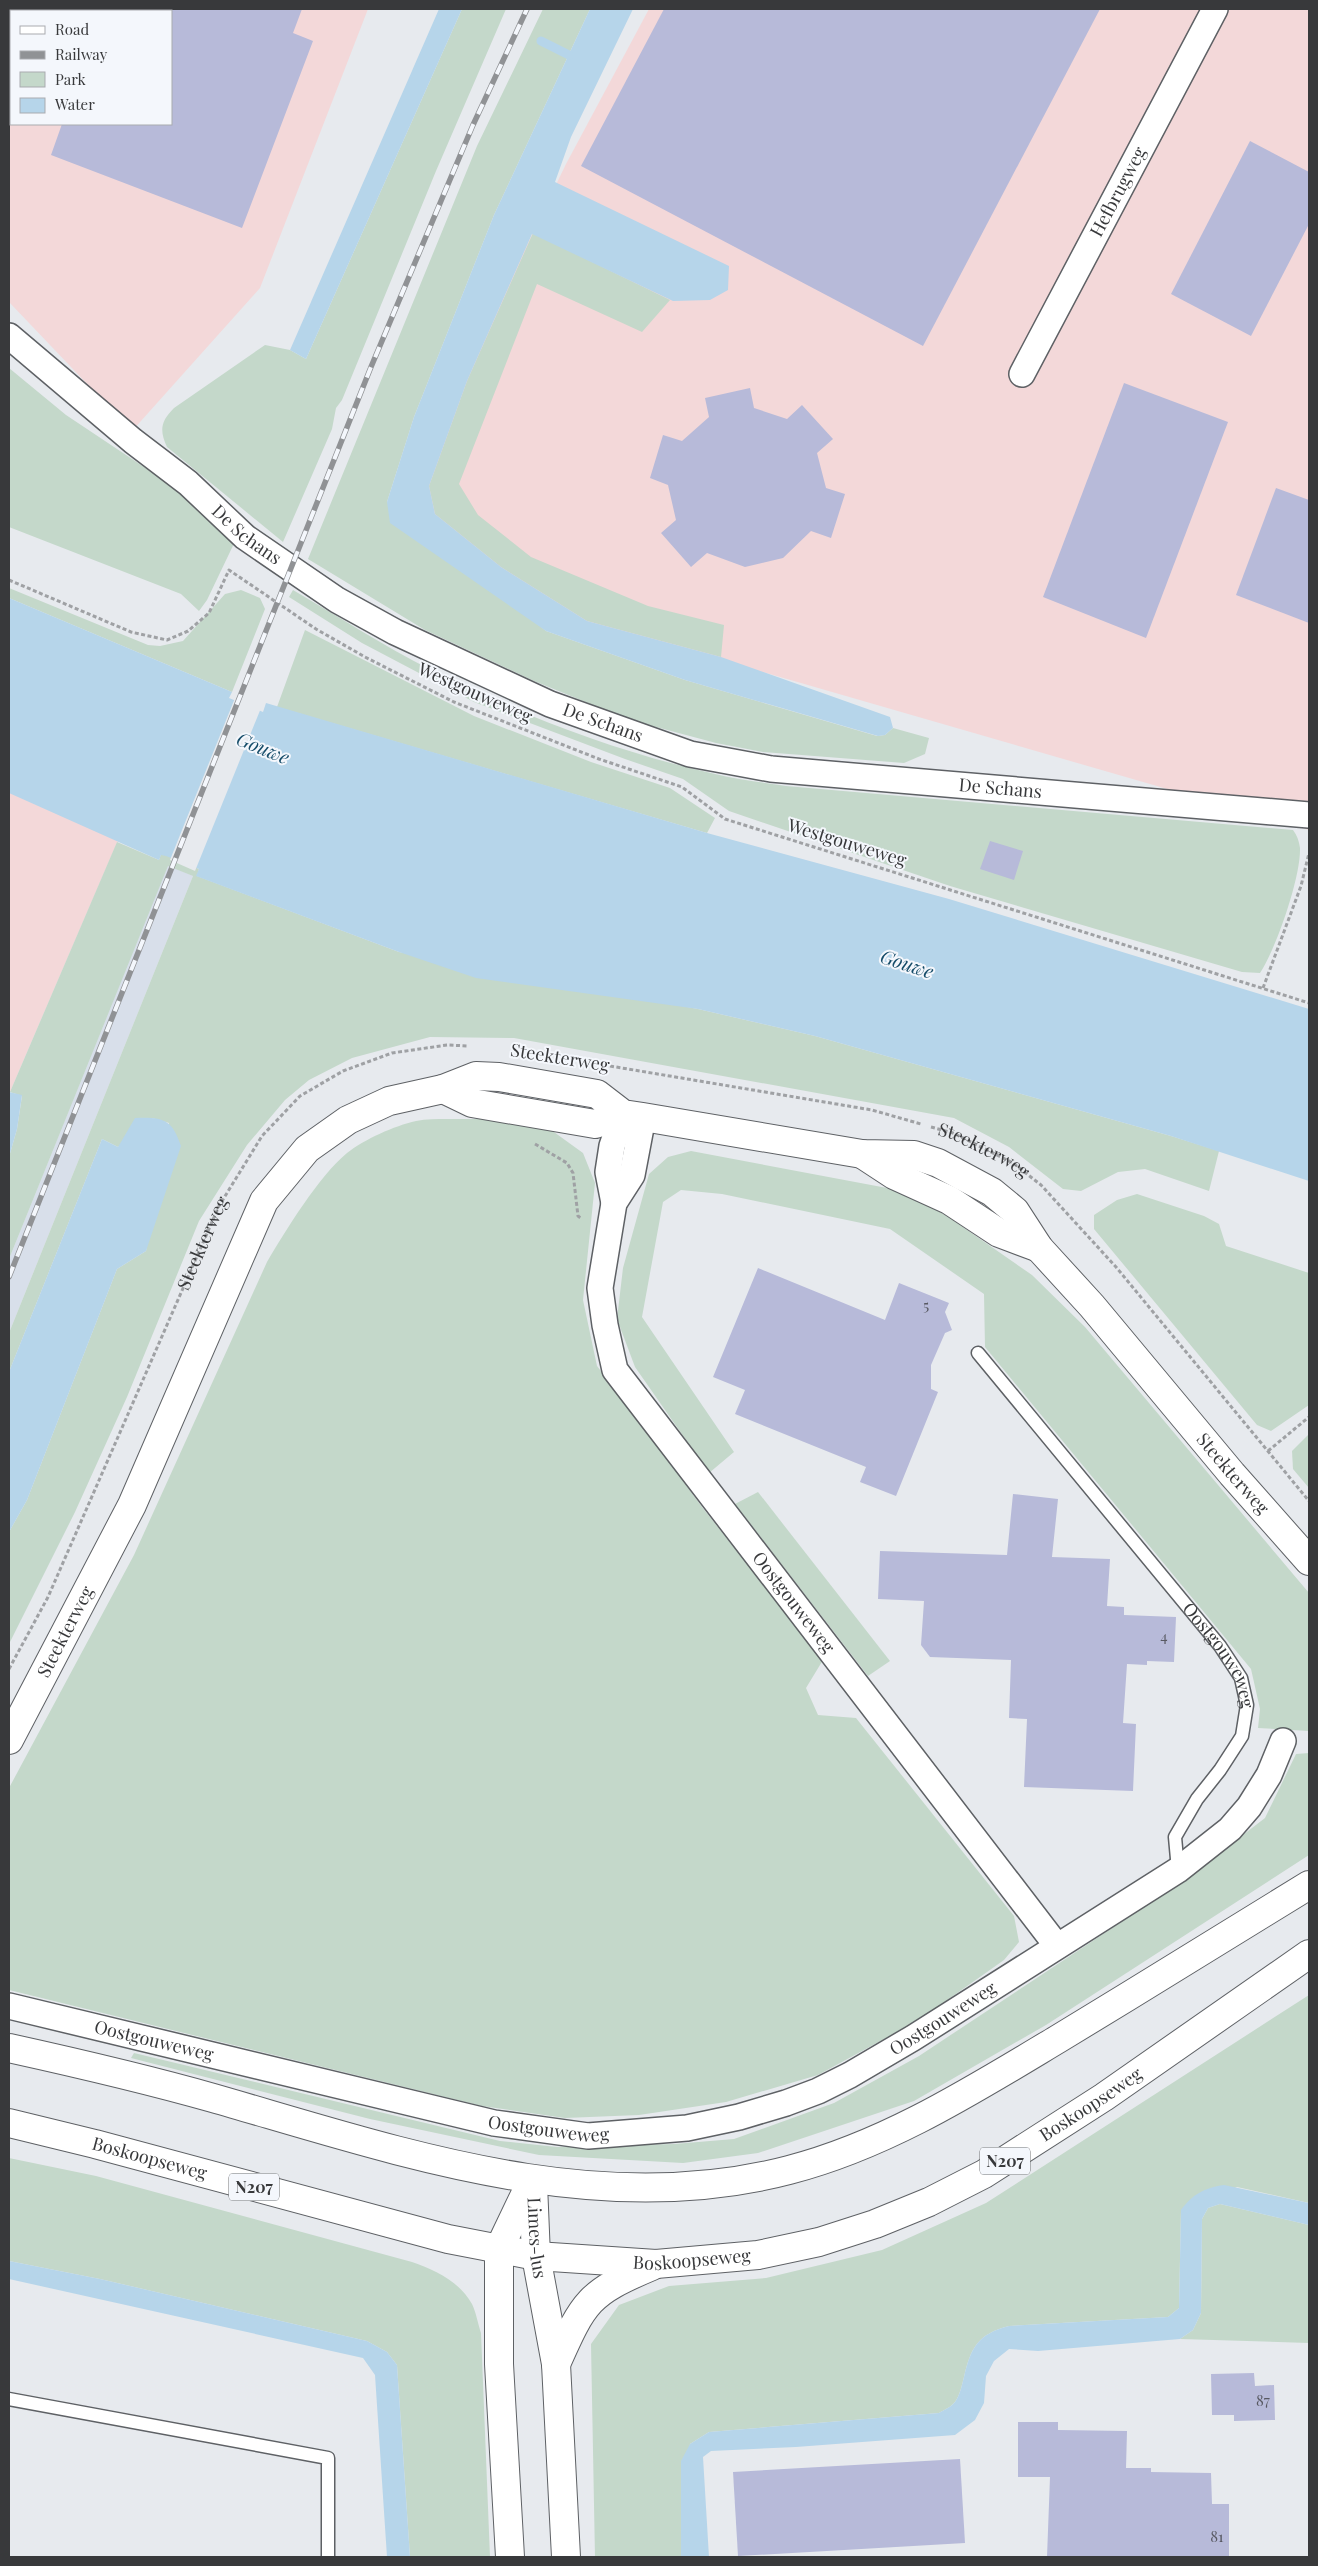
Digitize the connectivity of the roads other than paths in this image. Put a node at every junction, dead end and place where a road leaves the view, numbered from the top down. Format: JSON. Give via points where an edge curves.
{"nodes":[{"id":1,"x":1215,"y":9,"type":"edge"},
{"id":2,"x":9,"y":336,"type":"edge"},
{"id":3,"x":1022,"y":374,"type":"dead end"},
{"id":4,"x":1309,"y":814,"type":"edge"},
{"id":5,"x":443,"y":1089,"type":"junction"},
{"id":6,"x":633,"y":1116,"type":"junction"},
{"id":7,"x":978,"y":1353,"type":"dead end"},
{"id":8,"x":1309,"y":1561,"type":"edge"},
{"id":9,"x":9,"y":1740,"type":"edge"},
{"id":10,"x":1283,"y":1741,"type":"dead end"},
{"id":11,"x":1178,"y":1870,"type":"junction"},
{"id":12,"x":1309,"y":1885,"type":"edge"},
{"id":13,"x":1057,"y":1946,"type":"junction"},
{"id":14,"x":1309,"y":1954,"type":"edge"},
{"id":15,"x":9,"y":2006,"type":"edge"},
{"id":16,"x":9,"y":2048,"type":"edge"},
{"id":17,"x":9,"y":2124,"type":"edge"},
{"id":18,"x":532,"y":2180,"type":"junction"},
{"id":19,"x":499,"y":2249,"type":"junction"},
{"id":20,"x":536,"y":2256,"type":"junction"},
{"id":21,"x":656,"y":2264,"type":"junction"},
{"id":22,"x":556,"y":2364,"type":"junction"},
{"id":23,"x":9,"y":2400,"type":"edge"},
{"id":24,"x":328,"y":2557,"type":"edge"},
{"id":25,"x":510,"y":2557,"type":"edge"},
{"id":26,"x":566,"y":2557,"type":"edge"}],
"edges":[{"from":1,"to":3,"type":"street","name":"Hefbrugweg"},
{"from":2,"to":4,"type":"street","name":"De Schans","via":[[133,441],[188,482],[245,537],[296,573],[395,632],[550,704],[690,754],[771,769]]},
{"from":5,"to":6,"type":"main road","name":"Steekterweg","via":[[472,1103],[595,1124]]},
{"from":5,"to":6,"type":"main road","name":"Steekterweg","via":[[476,1076],[499,1078],[598,1094]]},
{"from":5,"to":9,"type":"main road","name":"Steekterweg","via":[[389,1101],[348,1120],[307,1149],[264,1201],[132,1505]]},
{"from":6,"to":8,"type":"main road","name":"Steekterweg","via":[[862,1154],[894,1175],[949,1200],[999,1233],[1039,1248]]},
{"from":6,"to":13,"type":"street","name":"Oostgouweweg","via":[[632,1175],[614,1203],[600,1288],[604,1325],[615,1370]]},
{"from":7,"to":11,"type":"lane","name":"Oostgouweweg","via":[[1220,1646],[1241,1678],[1247,1705],[1242,1736],[1175,1837]]},
{"from":10,"to":11,"type":"street","via":[[1269,1775],[1249,1807],[1230,1829]]},
{"from":11,"to":13,"type":"street","name":"Oostgouweweg"},
{"from":12,"to":18,"type":"main road","via":[[974,2090],[914,2122],[817,2162],[755,2177],[698,2185],[603,2187]]},
{"from":13,"to":15,"type":"street","name":"Oostgouweweg","via":[[914,2038],[818,2091],[738,2117],[687,2128],[588,2136],[494,2123]]},
{"from":14,"to":21,"type":"main road","name":"Boskoopseweg","number":"N207","via":[[1104,2097],[958,2188],[875,2224],[800,2246],[758,2255]]},
{"from":16,"to":18,"type":"main road","via":[[210,2097],[431,2159]]},
{"from":17,"to":19,"type":"main road","name":"Boskoopseweg","number":"N207","via":[[104,2146],[448,2239]]},
{"from":18,"to":19,"type":"main road","name":"Limes-lus"},
{"from":18,"to":20,"type":"main road","name":"Limes-lus"},
{"from":19,"to":20,"type":"main road","name":"Boskoopseweg","number":"N207"},
{"from":19,"to":25,"type":"main road","name":"Limes-lus","via":[[499,2364]]},
{"from":20,"to":21,"type":"main road","name":"Boskoopseweg","number":"N207"},
{"from":20,"to":22,"type":"main road","name":"Limes-lus"},
{"from":21,"to":22,"type":"main road","via":[[615,2282],[588,2302],[572,2326]]},
{"from":22,"to":26,"type":"main road","name":"Limes-lus"},
{"from":23,"to":24,"type":"lane","via":[[328,2458]]}]}
